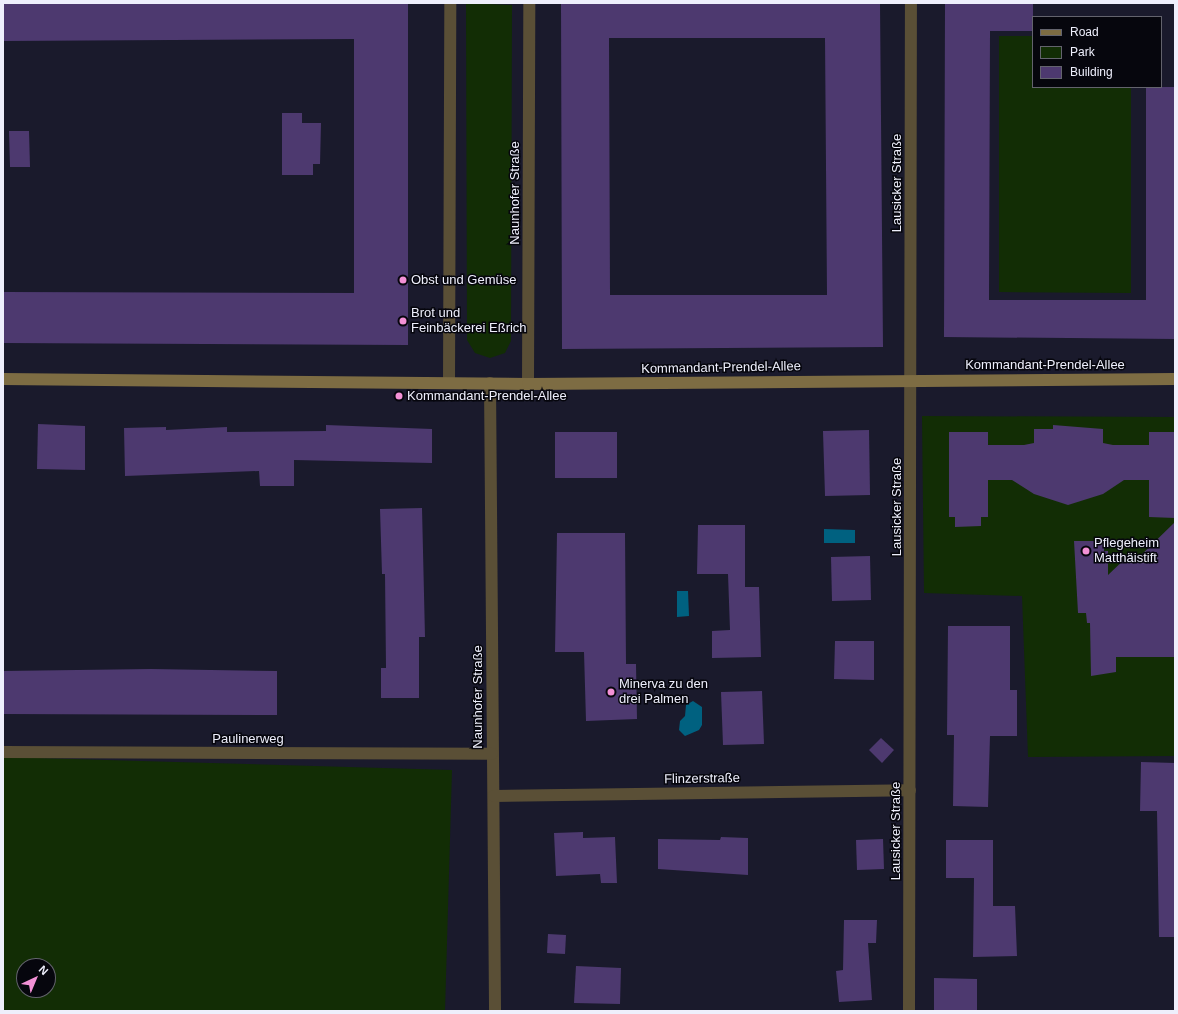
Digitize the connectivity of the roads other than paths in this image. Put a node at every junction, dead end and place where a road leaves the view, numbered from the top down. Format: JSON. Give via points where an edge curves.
{"nodes":[{"id":1,"x":450,"y":3,"type":"edge"},
{"id":2,"x":529,"y":3,"type":"edge"},
{"id":3,"x":911,"y":3,"type":"edge"},
{"id":4,"x":3,"y":379,"type":"edge"},
{"id":5,"x":912,"y":379,"type":"junction"},
{"id":6,"x":1175,"y":379,"type":"edge"},
{"id":7,"x":449,"y":383,"type":"junction"},
{"id":8,"x":490,"y":383,"type":"junction"},
{"id":9,"x":528,"y":384,"type":"junction"},
{"id":10,"x":3,"y":752,"type":"edge"},
{"id":11,"x":492,"y":754,"type":"junction"},
{"id":12,"x":910,"y":790,"type":"junction"},
{"id":13,"x":494,"y":796,"type":"junction"},
{"id":14,"x":495,"y":1011,"type":"edge"},
{"id":15,"x":909,"y":1011,"type":"edge"}],
"edges":[{"from":1,"to":7,"type":"street"},
{"from":2,"to":9,"type":"street","name":"Naunhofer Straße"},
{"from":3,"to":5,"type":"street","name":"Lausicker Straße"},
{"from":4,"to":7,"type":"main road","name":"Kommandant-Prendel-Allee"},
{"from":5,"to":6,"type":"main road","name":"Kommandant-Prendel-Allee"},
{"from":5,"to":9,"type":"main road","name":"Kommandant-Prendel-Allee"},
{"from":5,"to":12,"type":"street","name":"Lausicker Straße"},
{"from":7,"to":8,"type":"main road","name":"Kommandant-Prendel-Allee"},
{"from":8,"to":9,"type":"main road","name":"Kommandant-Prendel-Allee"},
{"from":8,"to":11,"type":"street","name":"Naunhofer Straße"},
{"from":10,"to":11,"type":"street","name":"Paulinerweg"},
{"from":11,"to":13,"type":"street","name":"Naunhofer Straße"},
{"from":12,"to":13,"type":"street","name":"Flinzerstraße"},
{"from":12,"to":15,"type":"street","name":"Lausicker Straße"},
{"from":13,"to":14,"type":"street","name":"Naunhofer Straße"}]}
